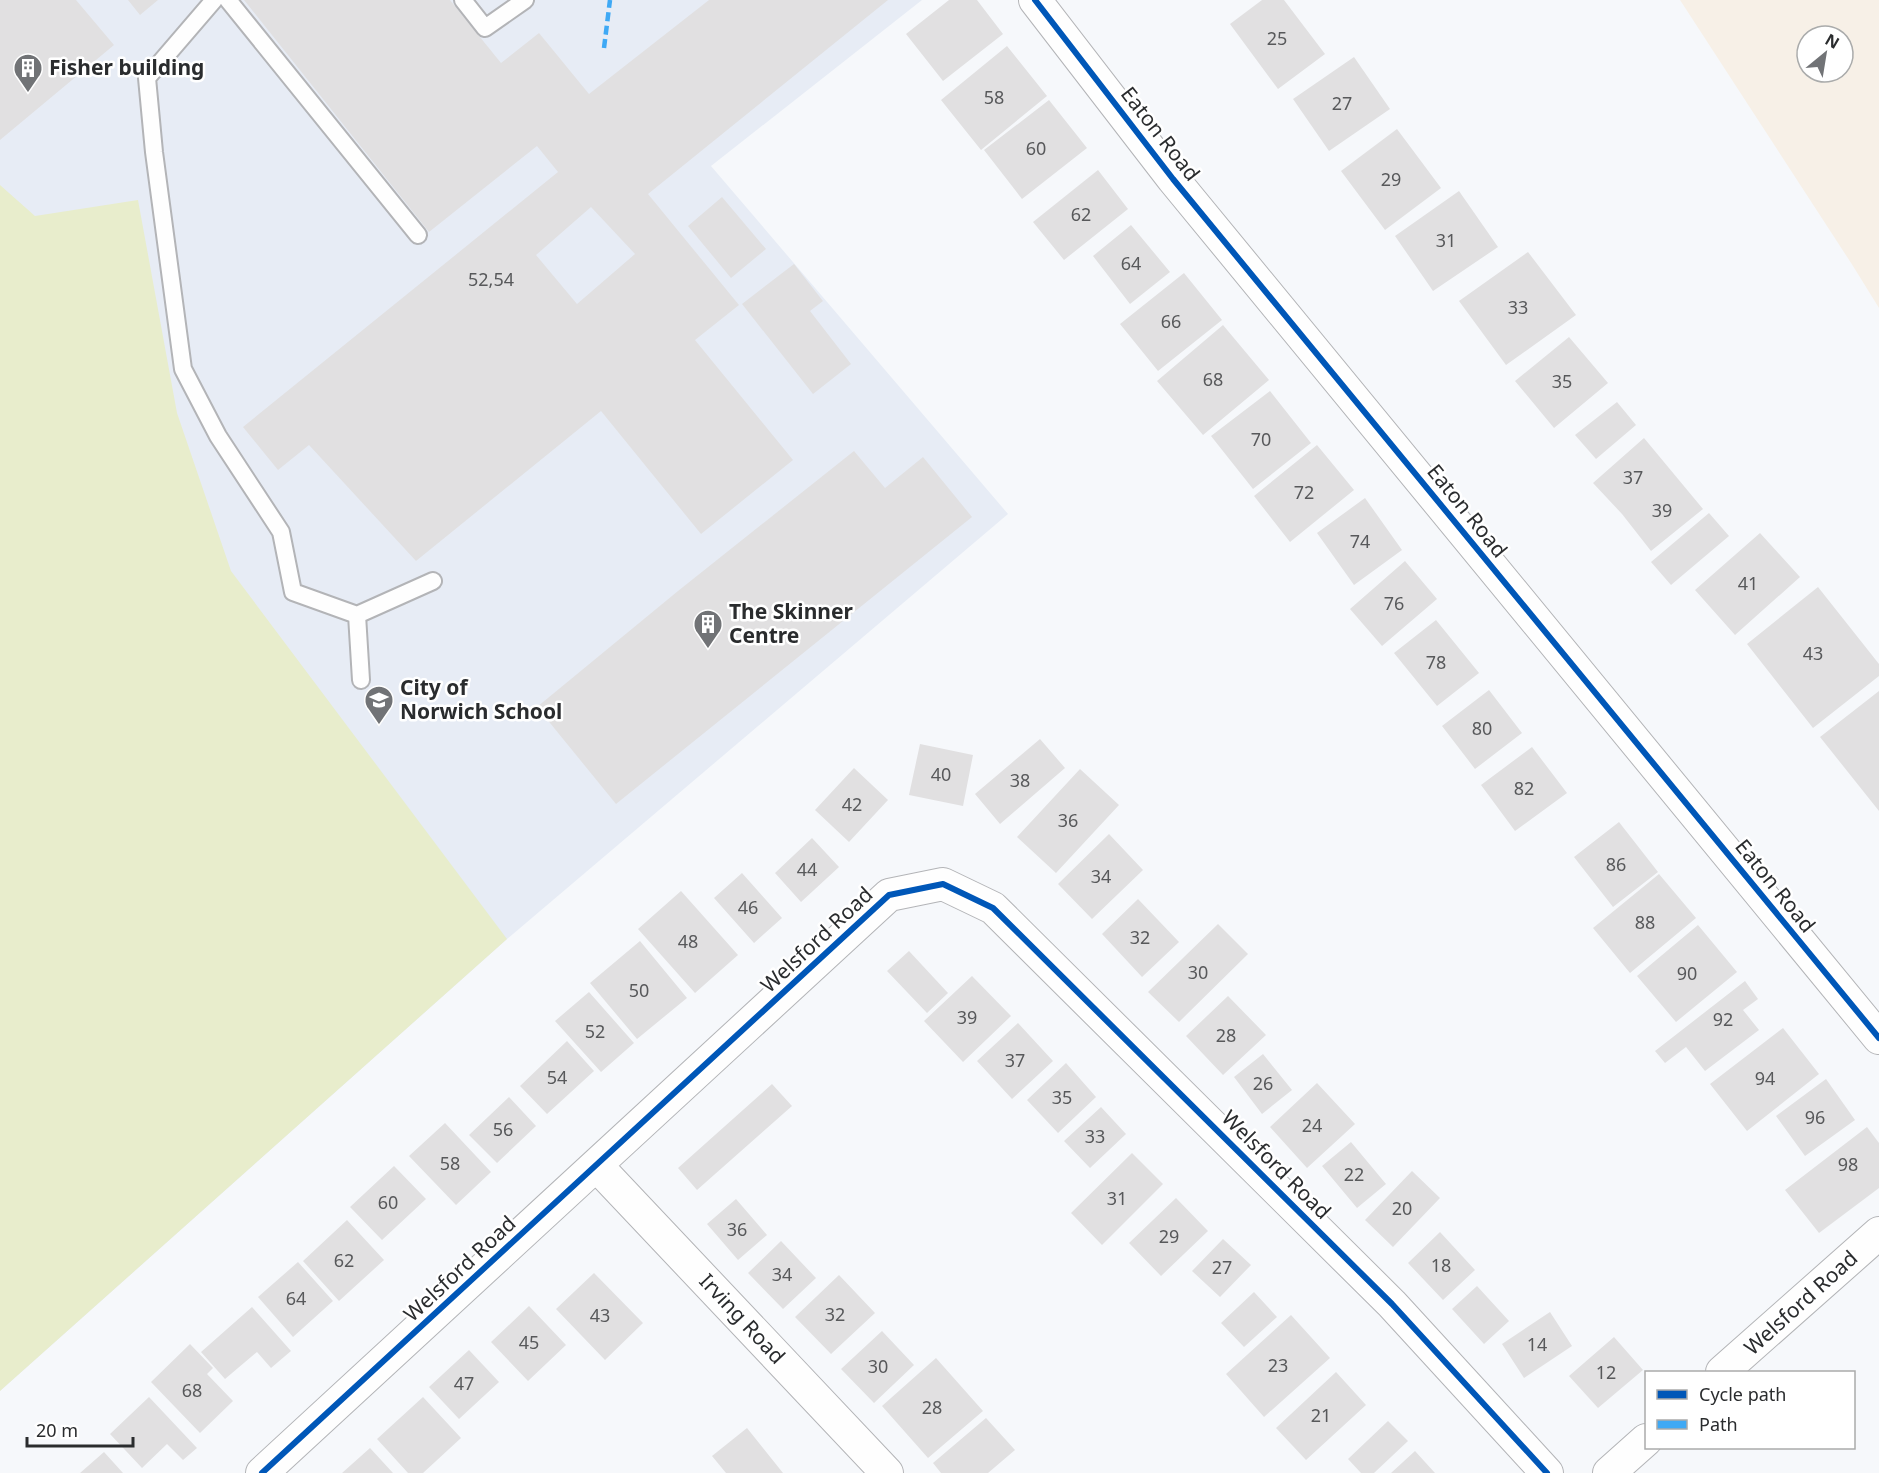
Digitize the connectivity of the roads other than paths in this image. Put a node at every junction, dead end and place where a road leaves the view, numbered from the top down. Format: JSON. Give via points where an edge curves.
{"nodes":[{"id":1,"x":213,"y":0,"type":"edge"},
{"id":2,"x":228,"y":0,"type":"edge"},
{"id":3,"x":463,"y":0,"type":"edge"},
{"id":4,"x":525,"y":0,"type":"edge"},
{"id":5,"x":1035,"y":0,"type":"edge"},
{"id":6,"x":418,"y":235,"type":"dead end"},
{"id":7,"x":433,"y":582,"type":"dead end"},
{"id":8,"x":357,"y":615,"type":"junction"},
{"id":9,"x":361,"y":680,"type":"dead end"},
{"id":10,"x":1879,"y":1038,"type":"edge"},
{"id":11,"x":597,"y":1166,"type":"junction"},
{"id":12,"x":1879,"y":1233,"type":"edge"},
{"id":13,"x":1723,"y":1371,"type":"edge"},
{"id":14,"x":1645,"y":1442,"type":"edge"},
{"id":15,"x":262,"y":1473,"type":"edge"},
{"id":16,"x":887,"y":1473,"type":"edge"},
{"id":17,"x":1547,"y":1473,"type":"edge"},
{"id":18,"x":1609,"y":1473,"type":"edge"}],
"edges":[{"from":1,"to":8,"type":"lane","via":[[147,78],[183,369],[218,436],[281,532],[293,592]]},
{"from":2,"to":6,"type":"lane"},
{"from":3,"to":4,"type":"lane","via":[[485,28]]},
{"from":5,"to":10,"type":"street","name":"Eaton Road","via":[[1180,188]]},
{"from":7,"to":8,"type":"lane"},
{"from":8,"to":9,"type":"lane"},
{"from":11,"to":15,"type":"street","name":"Welsford Road"},
{"from":11,"to":16,"type":"street","name":"Irving Road"},
{"from":11,"to":17,"type":"street","name":"Welsford Road","via":[[889,895],[944,885],[993,908],[1392,1304]]},
{"from":12,"to":13,"type":"street","name":"Welsford Road"},
{"from":14,"to":18,"type":"street"}]}
